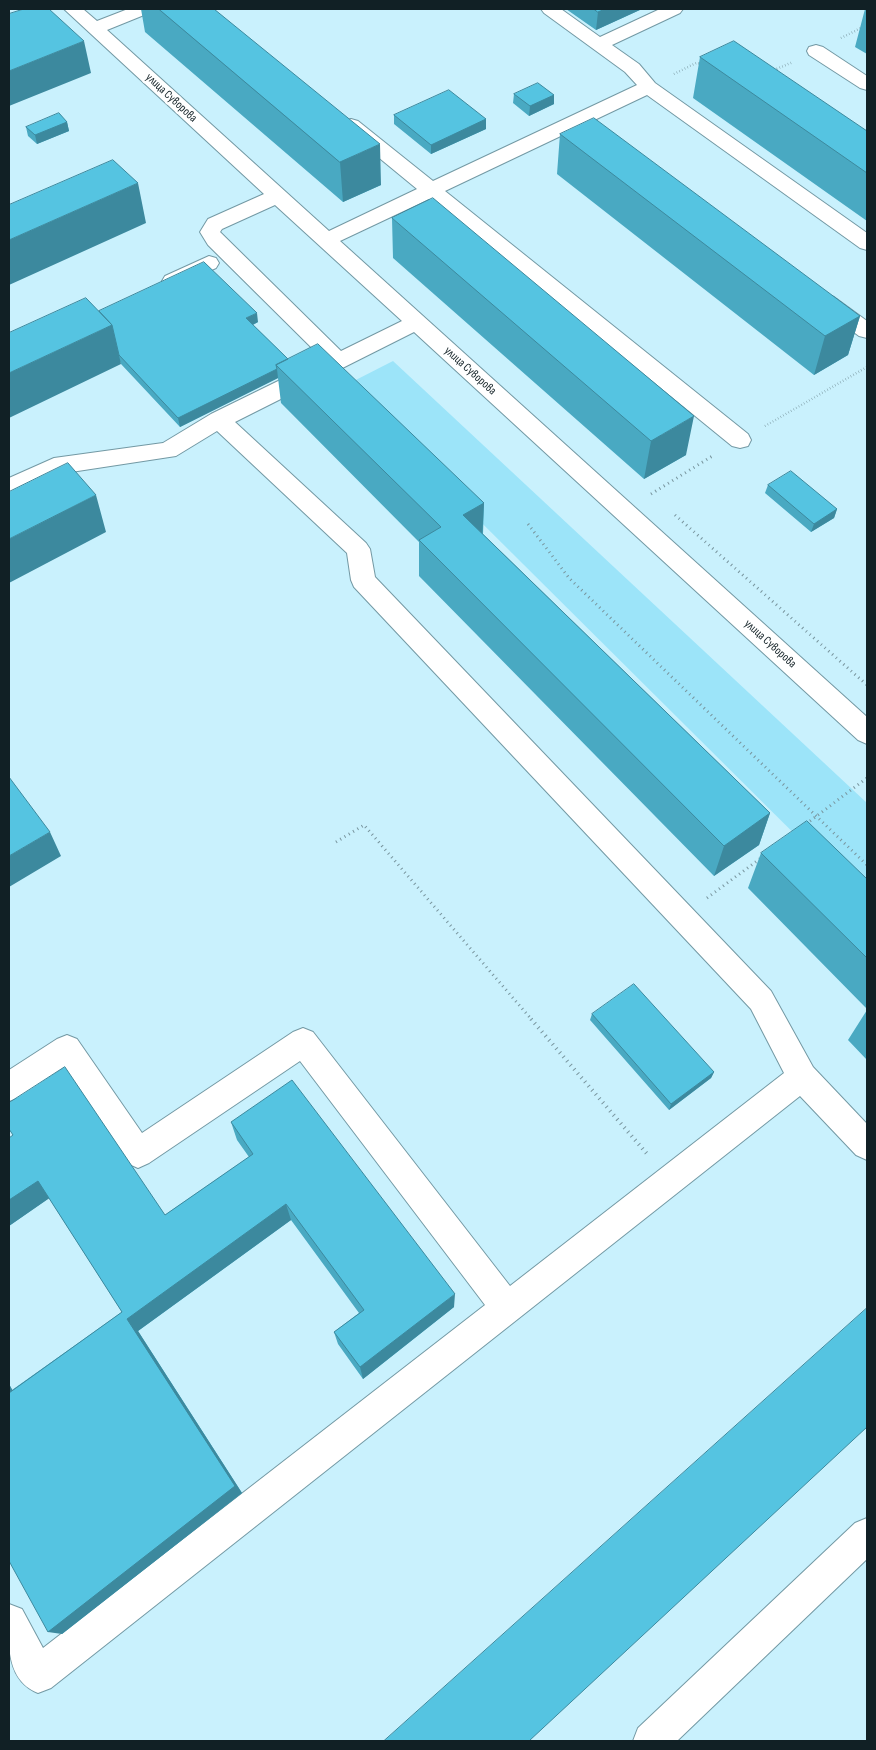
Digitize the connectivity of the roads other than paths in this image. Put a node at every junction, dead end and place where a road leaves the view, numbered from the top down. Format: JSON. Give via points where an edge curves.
{"nodes":[{"id":1,"x":74,"y":9,"type":"edge"},
{"id":2,"x":143,"y":9,"type":"edge"},
{"id":3,"x":550,"y":9,"type":"edge"},
{"id":4,"x":674,"y":9,"type":"edge"},
{"id":5,"x":95,"y":28,"type":"junction"},
{"id":6,"x":599,"y":44,"type":"junction"},
{"id":7,"x":816,"y":51,"type":"road end"},
{"id":8,"x":867,"y":84,"type":"edge"},
{"id":9,"x":648,"y":87,"type":"junction"},
{"id":10,"x":339,"y":115,"type":"edge"},
{"id":11,"x":430,"y":190,"type":"junction"},
{"id":12,"x":278,"y":196,"type":"junction"},
{"id":13,"x":326,"y":240,"type":"junction"},
{"id":14,"x":867,"y":243,"type":"edge"},
{"id":15,"x":209,"y":263,"type":"dead end"},
{"id":16,"x":157,"y":288,"type":"edge"},
{"id":17,"x":812,"y":290,"type":"edge"},
{"id":18,"x":417,"y":322,"type":"junction"},
{"id":19,"x":867,"y":331,"type":"edge"},
{"id":20,"x":338,"y":361,"type":"junction"},
{"id":21,"x":219,"y":420,"type":"junction"},
{"id":22,"x":740,"y":440,"type":"road end"},
{"id":23,"x":9,"y":488,"type":"edge"},
{"id":24,"x":867,"y":733,"type":"edge"},
{"id":25,"x":802,"y":1077,"type":"junction"},
{"id":26,"x":9,"y":1087,"type":"edge"},
{"id":27,"x":867,"y":1145,"type":"edge"},
{"id":28,"x":507,"y":1308,"type":"junction"},
{"id":29,"x":867,"y":1535,"type":"edge"},
{"id":30,"x":9,"y":1622,"type":"edge"},
{"id":31,"x":650,"y":1741,"type":"edge"}],
"edges":[{"from":1,"to":5,"type":"street","name":"улица Суворова"},
{"from":2,"to":5,"type":"street"},
{"from":3,"to":6,"type":"street"},
{"from":4,"to":6,"type":"street"},
{"from":5,"to":12,"type":"street","name":"улица Суворова"},
{"from":6,"to":9,"type":"street","via":[[632,68]]},
{"from":7,"to":8,"type":"street"},
{"from":9,"to":11,"type":"street","via":[[588,125]]},
{"from":9,"to":14,"type":"street"},
{"from":10,"to":11,"type":"street"},
{"from":11,"to":13,"type":"street"},
{"from":11,"to":22,"type":"street"},
{"from":12,"to":13,"type":"street","name":"улица Суворова"},
{"from":12,"to":20,"type":"street","via":[[215,224],[210,232]]},
{"from":13,"to":18,"type":"street","name":"улица Суворова"},
{"from":15,"to":16,"type":"street"},
{"from":17,"to":19,"type":"street"},
{"from":18,"to":20,"type":"street"},
{"from":18,"to":24,"type":"street","name":"улица Суворова"},
{"from":20,"to":21,"type":"street"},
{"from":21,"to":23,"type":"street","via":[[168,450],[54,466]]},
{"from":21,"to":25,"type":"street","via":[[358,549],[363,580],[762,1000]]},
{"from":25,"to":27,"type":"street"},
{"from":25,"to":28,"type":"street"},
{"from":26,"to":28,"type":"street","via":[[67,1049],[138,1153],[303,1042]]},
{"from":28,"to":30,"type":"street","via":[[38,1676]]},
{"from":29,"to":31,"type":"street"}]}
